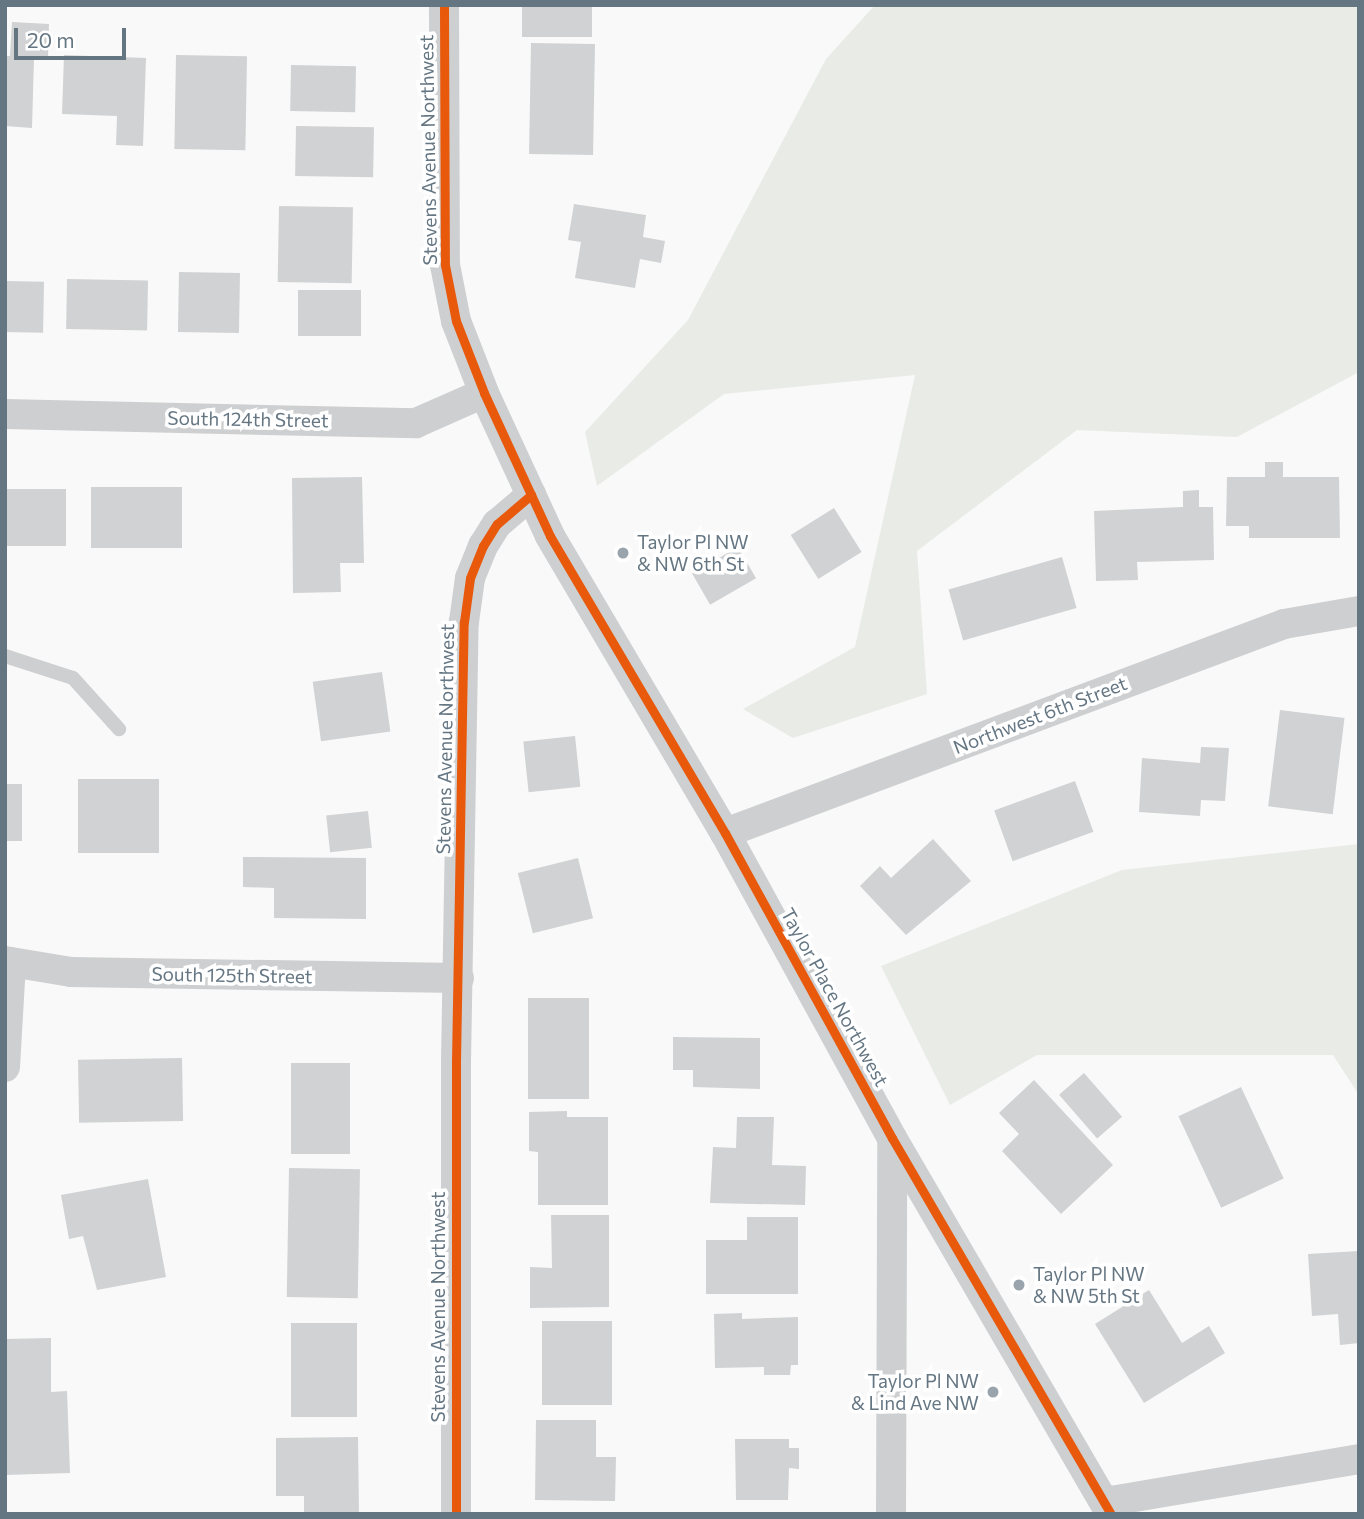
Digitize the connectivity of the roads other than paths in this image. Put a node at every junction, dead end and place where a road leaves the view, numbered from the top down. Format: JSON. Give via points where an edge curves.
{"nodes":[{"id":1,"x":444,"y":5,"type":"edge"},
{"id":2,"x":484,"y":393,"type":"junction"},
{"id":3,"x":5,"y":414,"type":"edge"},
{"id":4,"x":531,"y":495,"type":"junction"},
{"id":5,"x":1359,"y":611,"type":"edge"},
{"id":6,"x":5,"y":656,"type":"edge"},
{"id":7,"x":119,"y":729,"type":"dead end"},
{"id":8,"x":725,"y":832,"type":"junction"},
{"id":9,"x":8,"y":962,"type":"edge"},
{"id":10,"x":459,"y":978,"type":"junction"},
{"id":11,"x":5,"y":1067,"type":"edge"},
{"id":12,"x":892,"y":1138,"type":"junction"},
{"id":13,"x":1359,"y":1459,"type":"edge"},
{"id":14,"x":1108,"y":1508,"type":"edge"},
{"id":15,"x":456,"y":1514,"type":"edge"},
{"id":16,"x":891,"y":1514,"type":"edge"}],
"edges":[{"from":1,"to":2,"type":"street","name":"Stevens Avenue Northwest","via":[[445,265],[456,320]]},
{"from":2,"to":3,"type":"street","name":"South 124th Street","via":[[416,423]]},
{"from":2,"to":4,"type":"street","name":"Stevens Avenue Northwest"},
{"from":4,"to":8,"type":"street","name":"Taylor Place Northwest","via":[[550,536]]},
{"from":4,"to":10,"type":"street","name":"Stevens Avenue Northwest","via":[[497,524],[470,578],[464,622]]},
{"from":5,"to":8,"type":"street","name":"Northwest 6th Street","via":[[1284,624]]},
{"from":6,"to":7,"type":"lane","via":[[73,678]]},
{"from":8,"to":12,"type":"street","name":"Taylor Place Northwest"},
{"from":9,"to":10,"type":"street","name":"South 125th Street","via":[[72,972]]},
{"from":9,"to":11,"type":"street"},
{"from":10,"to":15,"type":"street","name":"Stevens Avenue Northwest"},
{"from":12,"to":14,"type":"street","name":"Taylor Place Northwest"},
{"from":12,"to":16,"type":"street"},
{"from":13,"to":14,"type":"street"}]}
